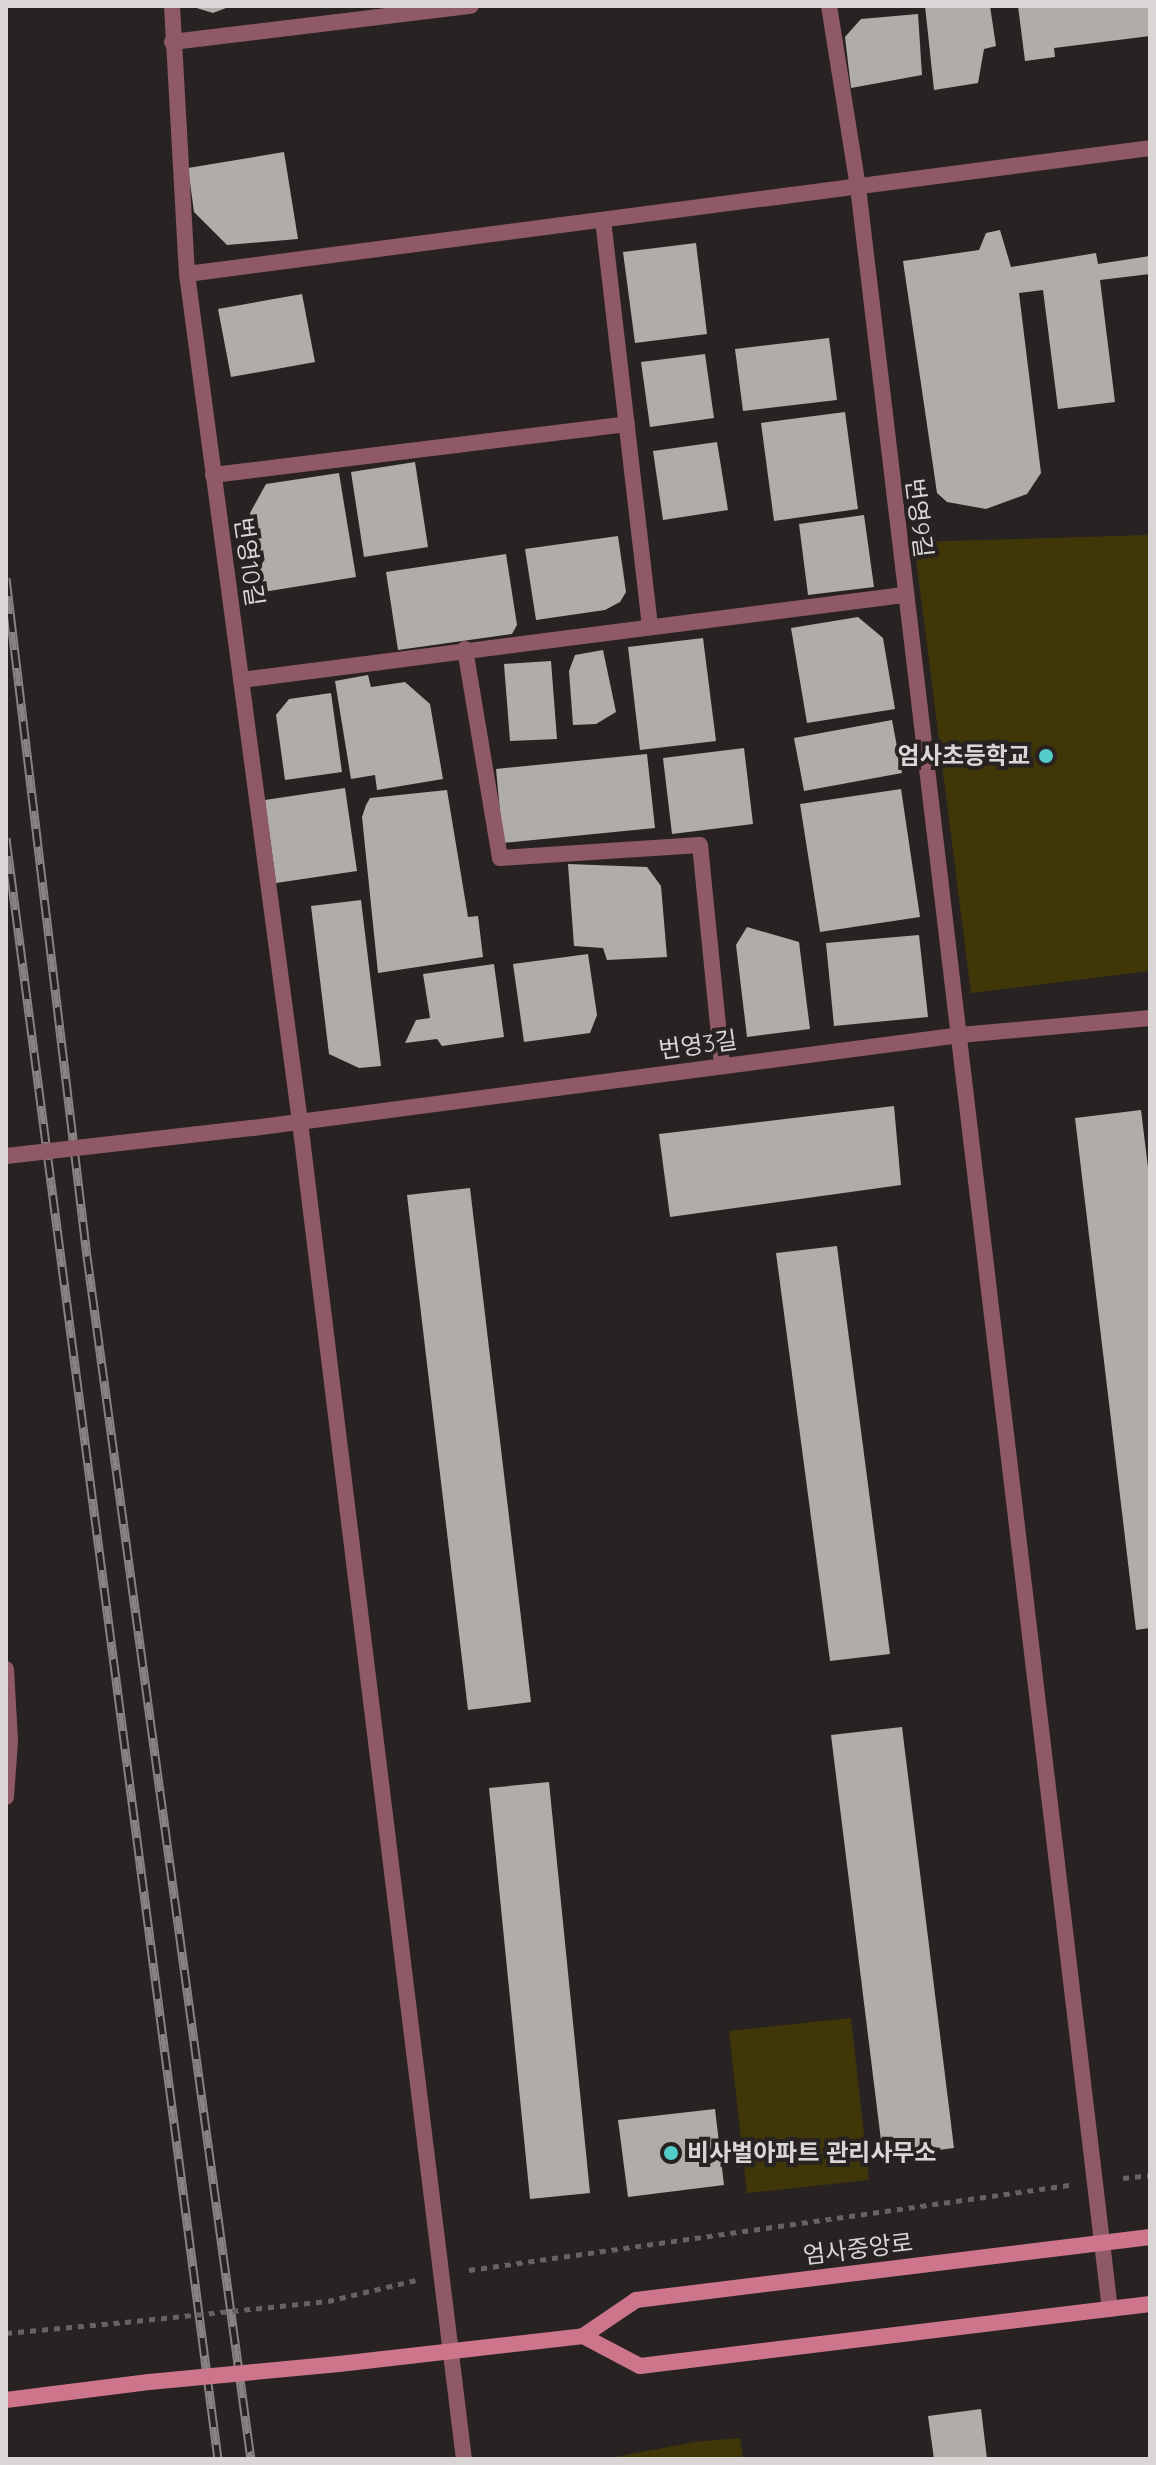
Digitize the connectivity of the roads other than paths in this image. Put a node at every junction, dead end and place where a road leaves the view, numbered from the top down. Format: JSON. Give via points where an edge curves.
{"nodes":[{"id":1,"x":172,"y":6,"type":"edge"},
{"id":2,"x":471,"y":6,"type":"edge"},
{"id":3,"x":829,"y":6,"type":"edge"},
{"id":4,"x":172,"y":42,"type":"junction"},
{"id":5,"x":1150,"y":148,"type":"edge"},
{"id":6,"x":858,"y":187,"type":"junction"},
{"id":7,"x":603,"y":220,"type":"junction"},
{"id":8,"x":187,"y":274,"type":"junction"},
{"id":9,"x":627,"y":424,"type":"junction"},
{"id":10,"x":213,"y":475,"type":"junction"},
{"id":11,"x":904,"y":595,"type":"junction"},
{"id":12,"x":650,"y":626,"type":"junction"},
{"id":13,"x":465,"y":649,"type":"junction"},
{"id":14,"x":241,"y":680,"type":"junction"},
{"id":15,"x":1150,"y":1018,"type":"edge"},
{"id":16,"x":960,"y":1035,"type":"junction"},
{"id":17,"x":722,"y":1065,"type":"junction"},
{"id":18,"x":300,"y":1122,"type":"junction"},
{"id":19,"x":6,"y":1156,"type":"edge"},
{"id":20,"x":6,"y":1669,"type":"edge"},
{"id":21,"x":8,"y":1741,"type":"edge"},
{"id":22,"x":6,"y":1797,"type":"edge"},
{"id":23,"x":1150,"y":2237,"type":"edge"},
{"id":24,"x":1102,"y":2243,"type":"junction"},
{"id":25,"x":1150,"y":2304,"type":"edge"},
{"id":26,"x":1110,"y":2309,"type":"junction"},
{"id":27,"x":583,"y":2336,"type":"junction"},
{"id":28,"x":454,"y":2349,"type":"junction"},
{"id":29,"x":6,"y":2400,"type":"edge"},
{"id":30,"x":464,"y":2459,"type":"edge"}],
"edges":[{"from":1,"to":4,"type":"street","name":"번영10길"},
{"from":2,"to":4,"type":"street"},
{"from":3,"to":6,"type":"street","name":"번영9길"},
{"from":4,"to":8,"type":"street","name":"번영10길"},
{"from":5,"to":6,"type":"street"},
{"from":6,"to":7,"type":"street"},
{"from":6,"to":11,"type":"street","name":"번영9길"},
{"from":7,"to":8,"type":"street"},
{"from":7,"to":9,"type":"street"},
{"from":8,"to":10,"type":"street","name":"번영10길"},
{"from":9,"to":10,"type":"street"},
{"from":9,"to":12,"type":"street"},
{"from":10,"to":14,"type":"street","name":"번영10길"},
{"from":11,"to":12,"type":"street"},
{"from":11,"to":16,"type":"street","name":"번영9길"},
{"from":12,"to":13,"type":"street"},
{"from":13,"to":14,"type":"street"},
{"from":13,"to":17,"type":"street","via":[[500,858],[700,845]]},
{"from":14,"to":18,"type":"street","name":"번영10길"},
{"from":15,"to":16,"type":"street","name":"번영3길"},
{"from":16,"to":17,"type":"street","name":"번영3길"},
{"from":16,"to":24,"type":"street","name":"번영9길"},
{"from":17,"to":18,"type":"street","name":"번영3길"},
{"from":18,"to":19,"type":"street","name":"번영3길","bridge":true},
{"from":18,"to":28,"type":"street","name":"번영10길"},
{"from":20,"to":21,"type":"street"},
{"from":21,"to":22,"type":"street"},
{"from":23,"to":24,"type":"main road","name":"엄사중앙로"},
{"from":24,"to":26,"type":"street","name":"번영9길"},
{"from":24,"to":27,"type":"main road","name":"엄사중앙로","via":[[636,2300]]},
{"from":25,"to":26,"type":"main road"},
{"from":26,"to":27,"type":"main road","via":[[640,2366]]},
{"from":27,"to":28,"type":"main road","name":"엄사중앙로"},
{"from":28,"to":29,"type":"main road","name":"엄사중앙로","bridge":true},
{"from":28,"to":30,"type":"street","name":"번영10길"}]}
